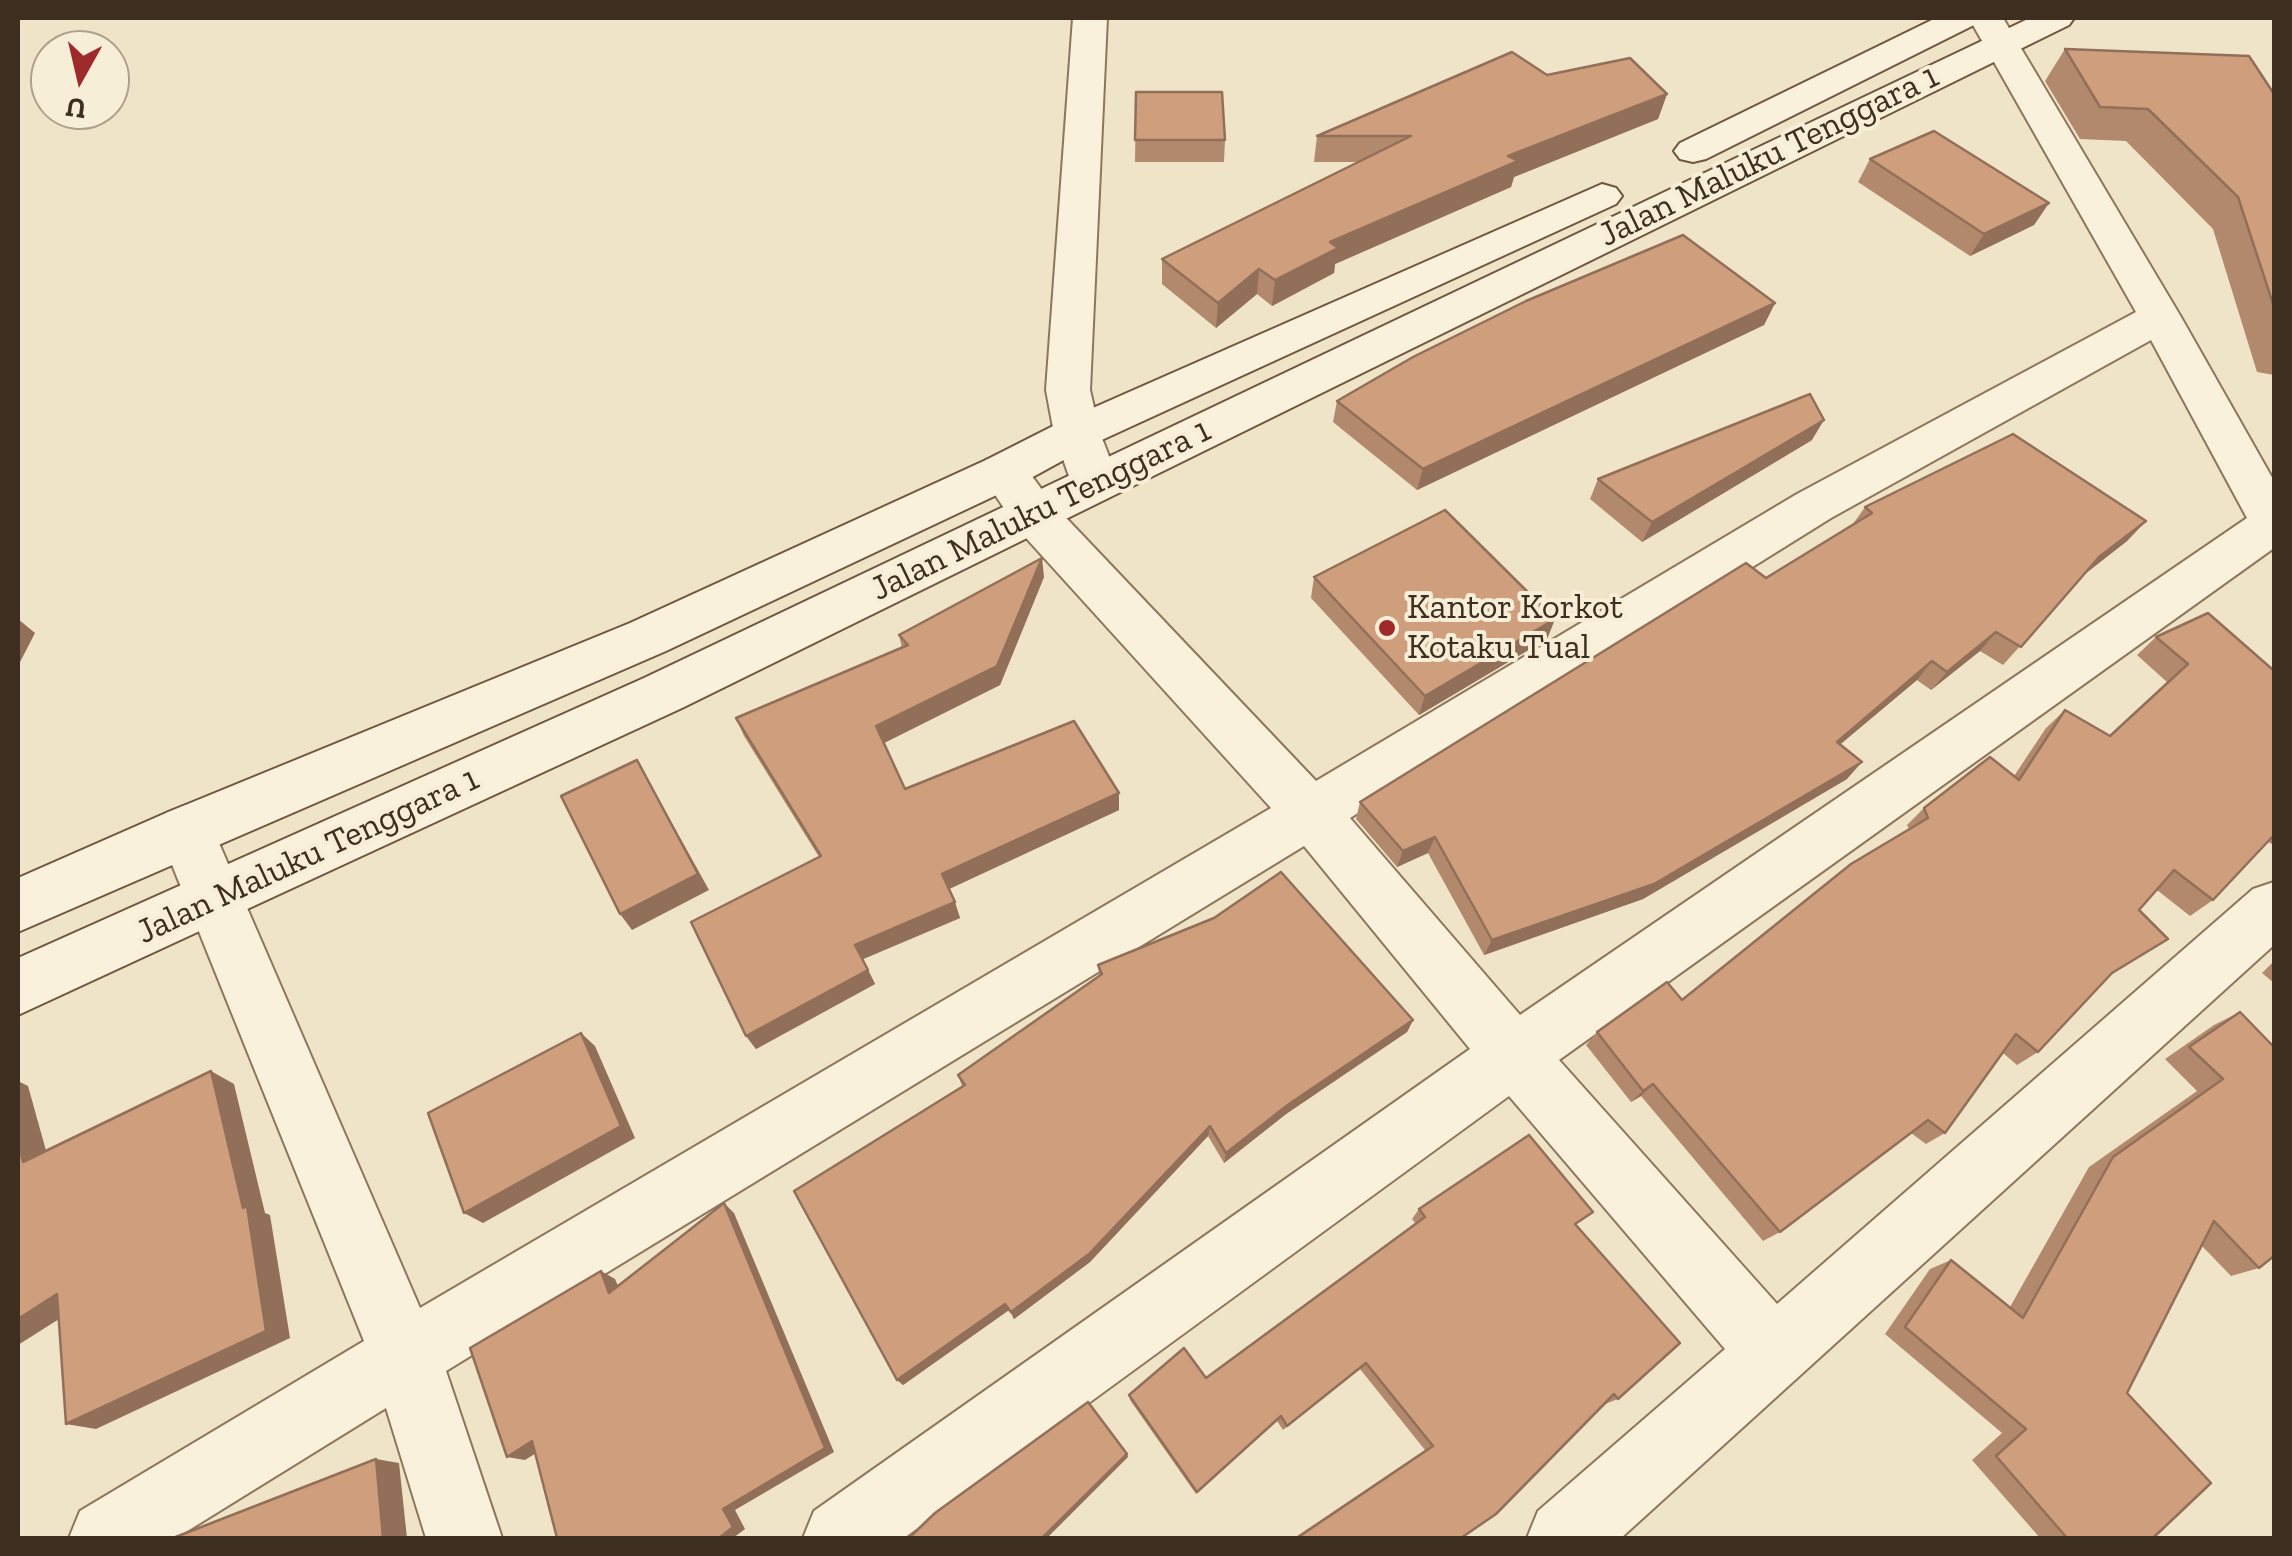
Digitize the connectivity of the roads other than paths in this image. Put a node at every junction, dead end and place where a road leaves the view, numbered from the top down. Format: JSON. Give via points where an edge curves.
{"nodes":[{"id":1,"x":1090,"y":18,"type":"edge"},
{"id":2,"x":1962,"y":18,"type":"edge"},
{"id":3,"x":2057,"y":18,"type":"edge"},
{"id":4,"x":1994,"y":31,"type":"edge"},
{"id":5,"x":2160,"y":317,"type":"junction"},
{"id":6,"x":1077,"y":433,"type":"junction"},
{"id":7,"x":1095,"y":482,"type":"junction"},
{"id":8,"x":1019,"y":493,"type":"junction"},
{"id":9,"x":2274,"y":524,"type":"edge"},
{"id":10,"x":1311,"y":813,"type":"junction"},
{"id":11,"x":186,"y":830,"type":"junction"},
{"id":12,"x":218,"y":899,"type":"junction"},
{"id":13,"x":18,"y":906,"type":"edge"},
{"id":14,"x":2274,"y":908,"type":"edge"},
{"id":15,"x":18,"y":987,"type":"edge"},
{"id":16,"x":1514,"y":1054,"type":"junction"},
{"id":17,"x":1774,"y":1352,"type":"junction"},
{"id":18,"x":404,"y":1356,"type":"junction"},
{"id":19,"x":107,"y":1538,"type":"edge"},
{"id":20,"x":464,"y":1538,"type":"edge"},
{"id":21,"x":841,"y":1538,"type":"edge"},
{"id":22,"x":1564,"y":1538,"type":"edge"}],
"edges":[{"from":1,"to":6,"type":"street","via":[[1068,390]]},
{"from":2,"to":6,"type":"street","name":"Jalan Maluku Tenggara 1","via":[[1598,198]]},
{"from":3,"to":4,"type":"street","name":"Jalan Maluku Tenggara 1"},
{"from":4,"to":5,"type":"street"},
{"from":4,"to":7,"type":"street","name":"Jalan Maluku Tenggara 1"},
{"from":5,"to":9,"type":"street"},
{"from":5,"to":10,"type":"street","via":[[1814,506]]},
{"from":6,"to":7,"type":"street"},
{"from":6,"to":8,"type":"street","name":"Jalan Maluku Tenggara 1"},
{"from":7,"to":8,"type":"street","name":"Jalan Maluku Tenggara 1"},
{"from":8,"to":10,"type":"street"},
{"from":8,"to":11,"type":"street","name":"Jalan Maluku Tenggara 1","via":[[648,637]]},
{"from":8,"to":12,"type":"street","name":"Jalan Maluku Tenggara 1","via":[[662,694]]},
{"from":9,"to":16,"type":"street"},
{"from":10,"to":16,"type":"street"},
{"from":10,"to":18,"type":"street"},
{"from":11,"to":12,"type":"street"},
{"from":11,"to":13,"type":"street","name":"Jalan Maluku Tenggara 1"},
{"from":12,"to":15,"type":"street","name":"Jalan Maluku Tenggara 1"},
{"from":12,"to":18,"type":"street"},
{"from":14,"to":17,"type":"street"},
{"from":16,"to":17,"type":"street"},
{"from":16,"to":21,"type":"street"},
{"from":17,"to":22,"type":"street"},
{"from":18,"to":19,"type":"street"},
{"from":18,"to":20,"type":"street"}]}
